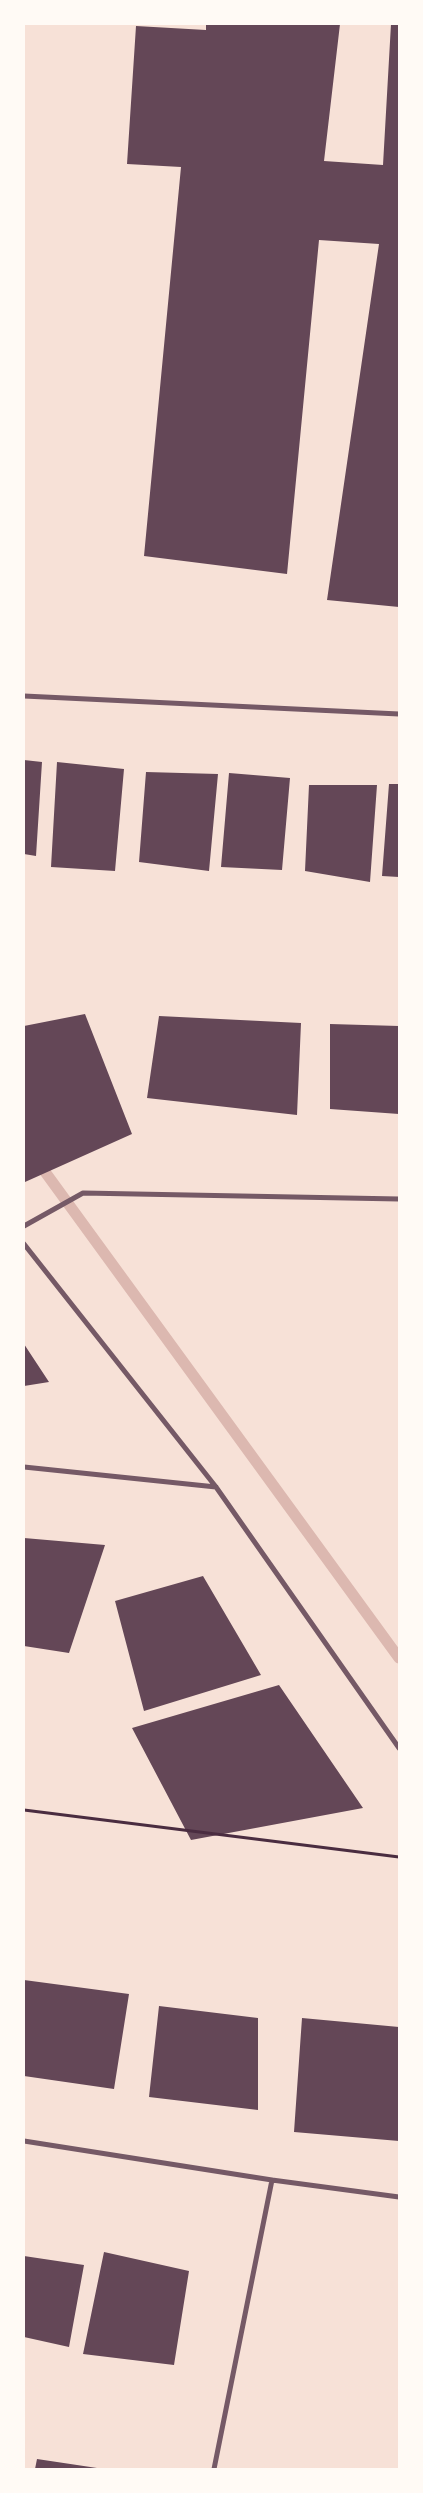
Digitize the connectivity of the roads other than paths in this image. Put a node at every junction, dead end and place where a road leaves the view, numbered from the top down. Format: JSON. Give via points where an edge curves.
{"nodes":[{"id":1,"x":24,"y":696,"type":"edge"},
{"id":2,"x":399,"y":714,"type":"edge"},
{"id":3,"x":399,"y":1198,"type":"edge"},
{"id":4,"x":24,"y":1226,"type":"edge"},
{"id":5,"x":24,"y":1244,"type":"edge"},
{"id":6,"x":24,"y":1467,"type":"edge"},
{"id":7,"x":216,"y":1487,"type":"junction"},
{"id":8,"x":399,"y":1748,"type":"edge"},
{"id":9,"x":24,"y":2141,"type":"edge"},
{"id":10,"x":272,"y":2180,"type":"junction"},
{"id":11,"x":399,"y":2197,"type":"edge"},
{"id":12,"x":214,"y":2469,"type":"edge"}],
"edges":[{"from":1,"to":2,"type":"street"},
{"from":3,"to":4,"type":"street","via":[[84,1193]]},
{"from":5,"to":7,"type":"street"},
{"from":6,"to":7,"type":"street"},
{"from":7,"to":8,"type":"street"},
{"from":9,"to":10,"type":"street"},
{"from":10,"to":11,"type":"street"},
{"from":10,"to":12,"type":"street"}]}
